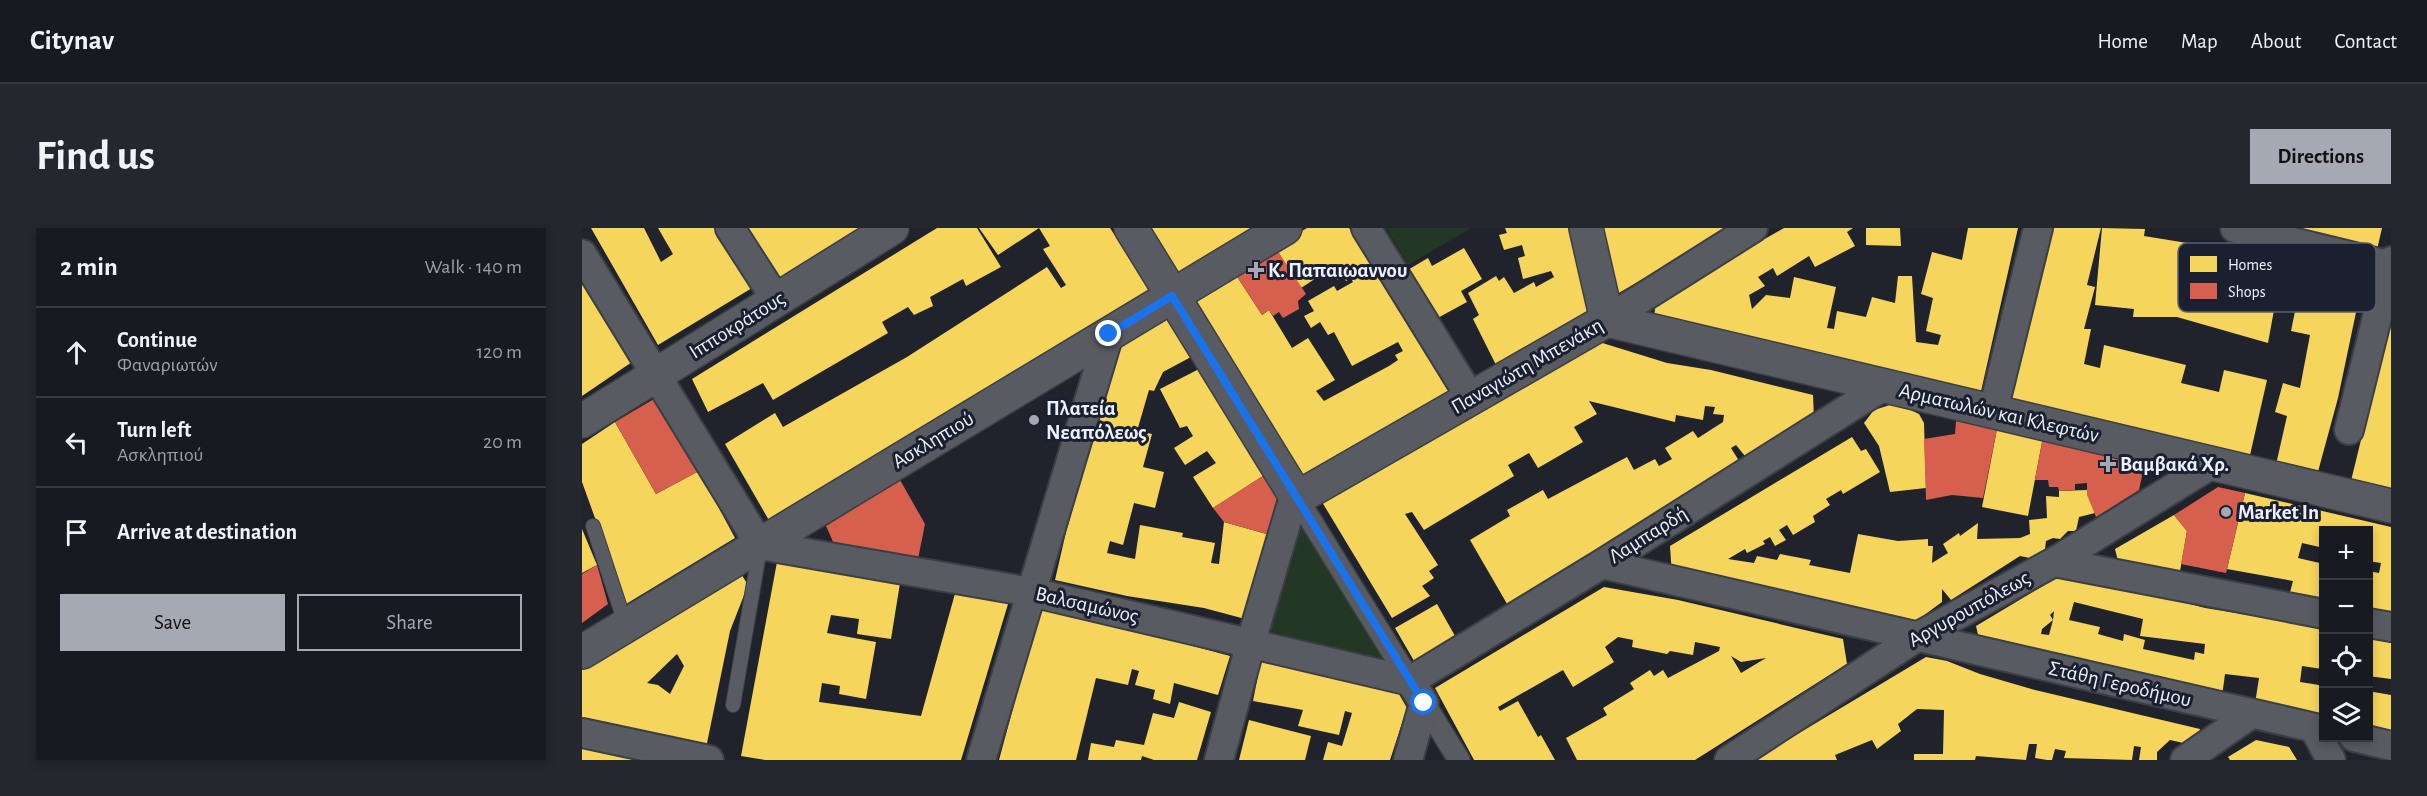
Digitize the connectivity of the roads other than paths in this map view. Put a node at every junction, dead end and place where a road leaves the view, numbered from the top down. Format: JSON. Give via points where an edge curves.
{"nodes":[{"id":1,"x":730,"y":228,"type":"edge"},
{"id":2,"x":892,"y":228,"type":"edge"},
{"id":3,"x":1131,"y":228,"type":"edge"},
{"id":4,"x":1285,"y":228,"type":"edge"},
{"id":5,"x":1366,"y":228,"type":"edge"},
{"id":6,"x":1586,"y":228,"type":"edge"},
{"id":7,"x":1752,"y":228,"type":"edge"},
{"id":8,"x":2038,"y":228,"type":"edge"},
{"id":9,"x":2235,"y":228,"type":"edge"},
{"id":10,"x":2300,"y":243,"type":"edge"},
{"id":11,"x":582,"y":254,"type":"edge"},
{"id":12,"x":2376,"y":261,"type":"edge"},
{"id":13,"x":2391,"y":264,"type":"edge"},
{"id":14,"x":1172,"y":296,"type":"junction"},
{"id":15,"x":777,"y":301,"type":"junction"},
{"id":16,"x":1607,"y":320,"type":"junction"},
{"id":17,"x":1109,"y":334,"type":"junction"},
{"id":18,"x":656,"y":375,"type":"junction"},
{"id":19,"x":1884,"y":386,"type":"junction"},
{"id":20,"x":1471,"y":398,"type":"junction"},
{"id":21,"x":1993,"y":411,"type":"junction"},
{"id":22,"x":582,"y":421,"type":"edge"},
{"id":23,"x":2349,"y":430,"type":"dead end"},
{"id":24,"x":2212,"y":464,"type":"junction"},
{"id":25,"x":1297,"y":498,"type":"junction"},
{"id":26,"x":2391,"y":506,"type":"edge"},
{"id":27,"x":593,"y":526,"type":"dead end"},
{"id":28,"x":760,"y":545,"type":"junction"},
{"id":29,"x":2054,"y":562,"type":"junction"},
{"id":30,"x":1602,"y":564,"type":"junction"},
{"id":31,"x":1031,"y":592,"type":"junction"},
{"id":32,"x":2319,"y":613,"type":"edge"},
{"id":33,"x":2373,"y":624,"type":"edge"},
{"id":34,"x":626,"y":626,"type":"junction"},
{"id":35,"x":2391,"y":627,"type":"edge"},
{"id":36,"x":1917,"y":637,"type":"junction"},
{"id":37,"x":1251,"y":642,"type":"junction"},
{"id":38,"x":582,"y":652,"type":"edge"},
{"id":39,"x":1417,"y":692,"type":"junction"},
{"id":40,"x":733,"y":705,"type":"dead end"},
{"id":41,"x":2252,"y":714,"type":"junction"},
{"id":42,"x":2319,"y":729,"type":"edge"},
{"id":43,"x":582,"y":733,"type":"edge"},
{"id":44,"x":2324,"y":742,"type":"edge"},
{"id":45,"x":2372,"y":742,"type":"edge"},
{"id":46,"x":2391,"y":746,"type":"edge"},
{"id":47,"x":709,"y":760,"type":"edge"},
{"id":48,"x":981,"y":760,"type":"edge"},
{"id":49,"x":1219,"y":760,"type":"edge"},
{"id":50,"x":1408,"y":760,"type":"edge"},
{"id":51,"x":1459,"y":760,"type":"edge"},
{"id":52,"x":1729,"y":760,"type":"edge"},
{"id":53,"x":2185,"y":760,"type":"edge"},
{"id":54,"x":2331,"y":760,"type":"edge"}],
"edges":[{"from":1,"to":15,"type":"street"},
{"from":2,"to":15,"type":"street","name":"Ιπποκράτους"},
{"from":3,"to":14,"type":"street"},
{"from":4,"to":14,"type":"street","name":"Ασκληπιού"},
{"from":5,"to":20,"type":"street"},
{"from":6,"to":16,"type":"street"},
{"from":7,"to":16,"type":"street","name":"Παναγιώτη Μπενάκη"},
{"from":8,"to":21,"type":"street"},
{"from":9,"to":10,"type":"street"},
{"from":11,"to":18,"type":"street"},
{"from":12,"to":13,"type":"street"},
{"from":13,"to":23,"type":"street"},
{"from":14,"to":17,"type":"street","name":"Ασκληπιού"},
{"from":14,"to":25,"type":"street"},
{"from":15,"to":18,"type":"street","name":"Ιπποκράτους"},
{"from":16,"to":19,"type":"street","name":"Αρματωλών και Κλεφτών"},
{"from":16,"to":20,"type":"street","name":"Παναγιώτη Μπενάκη"},
{"from":17,"to":28,"type":"street","name":"Ασκληπιού"},
{"from":17,"to":31,"type":"street"},
{"from":18,"to":22,"type":"street","name":"Ιπποκράτους"},
{"from":18,"to":28,"type":"street"},
{"from":19,"to":21,"type":"street","name":"Αρματωλών και Κλεφτών"},
{"from":19,"to":30,"type":"street","name":"Λαμπαρδή"},
{"from":20,"to":25,"type":"street","name":"Παναγιώτη Μπενάκη"},
{"from":21,"to":24,"type":"street","name":"Αρματωλών και Κλεφτών"},
{"from":24,"to":26,"type":"street","name":"Αρματωλών και Κλεφτών"},
{"from":24,"to":29,"type":"street","name":"Αργυρουπόλεως"},
{"from":25,"to":37,"type":"street","via":[[1292,503]]},
{"from":25,"to":39,"type":"street"},
{"from":27,"to":34,"type":"lane"},
{"from":28,"to":31,"type":"street","name":"Βαλσαμώνος"},
{"from":28,"to":34,"type":"street","name":"Ασκληπιού"},
{"from":28,"to":40,"type":"lane"},
{"from":29,"to":32,"type":"street"},
{"from":29,"to":36,"type":"street","name":"Αργυρουπόλεως"},
{"from":30,"to":36,"type":"street","name":"Στάθη Γεροδήμου"},
{"from":30,"to":39,"type":"street","name":"Λαμπαρδή"},
{"from":31,"to":37,"type":"street","name":"Βαλσαμώνος"},
{"from":31,"to":48,"type":"street"},
{"from":33,"to":35,"type":"street"},
{"from":34,"to":38,"type":"street","name":"Ασκληπιού"},
{"from":36,"to":41,"type":"street","name":"Στάθη Γεροδήμου"},
{"from":36,"to":52,"type":"street","name":"Αργυρουπόλεως"},
{"from":37,"to":39,"type":"street","name":"Βαλσαμώνος"},
{"from":37,"to":49,"type":"street"},
{"from":39,"to":50,"type":"street"},
{"from":39,"to":51,"type":"street"},
{"from":41,"to":42,"type":"street","name":"Στάθη Γεροδήμου"},
{"from":41,"to":53,"type":"street"},
{"from":43,"to":47,"type":"street"},
{"from":44,"to":54,"type":"street"},
{"from":45,"to":46,"type":"street"}]}
